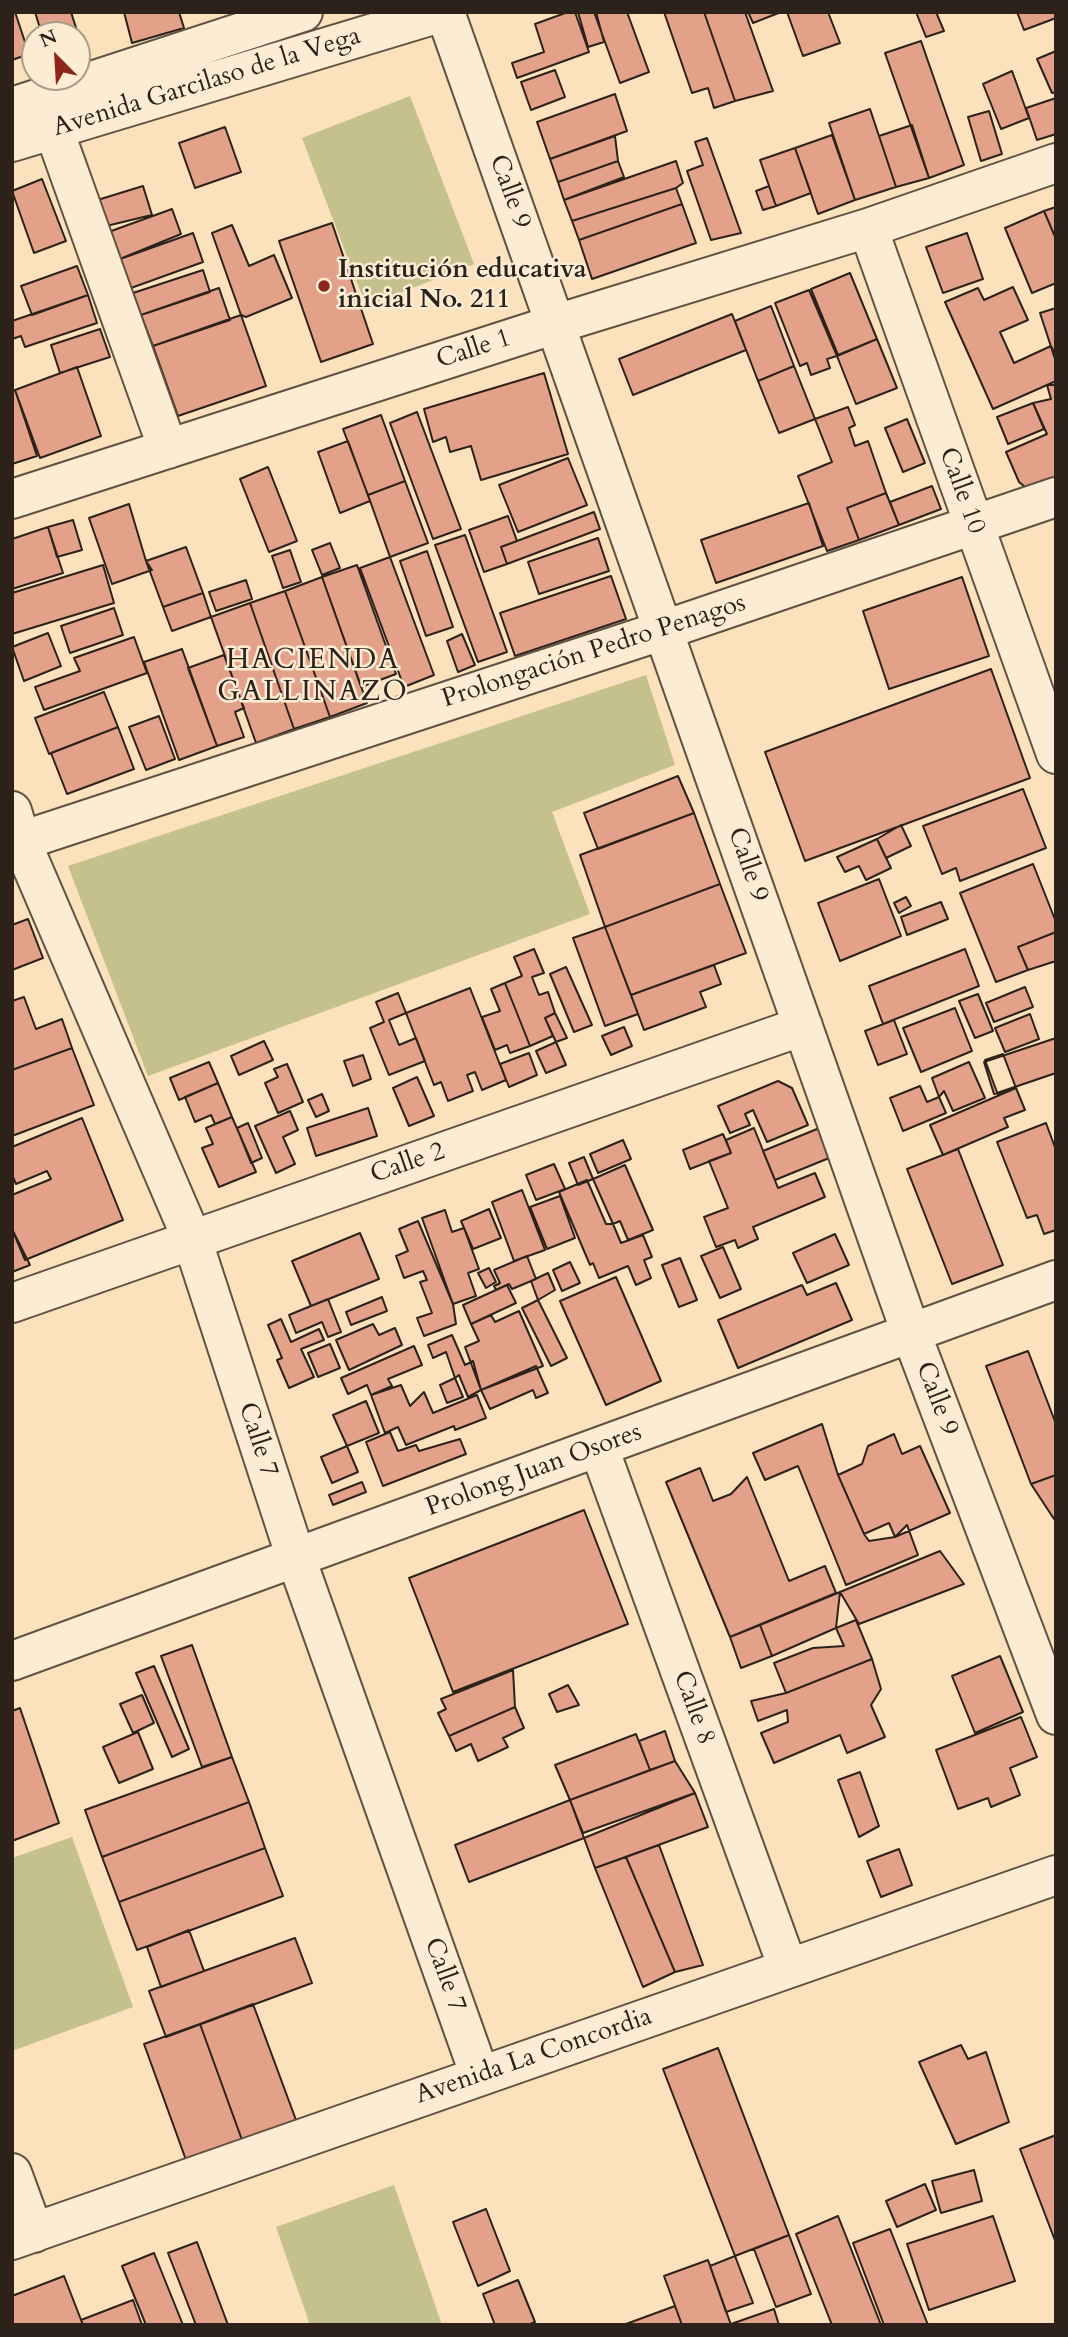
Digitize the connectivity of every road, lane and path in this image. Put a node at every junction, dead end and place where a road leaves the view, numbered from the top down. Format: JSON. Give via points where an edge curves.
{"nodes":[{"id":1,"x":303,"y":12,"type":"edge"},
{"id":2,"x":444,"y":12,"type":"edge"},
{"id":3,"x":36,"y":111,"type":"edge"},
{"id":4,"x":12,"y":142,"type":"edge"},
{"id":5,"x":1056,"y":163,"type":"edge"},
{"id":6,"x":868,"y":228,"type":"junction"},
{"id":7,"x":556,"y":324,"type":"junction"},
{"id":8,"x":168,"y":449,"type":"junction"},
{"id":9,"x":1056,"y":497,"type":"edge"},
{"id":10,"x":12,"y":499,"type":"edge"},
{"id":11,"x":973,"y":524,"type":"junction"},
{"id":12,"x":664,"y":630,"type":"junction"},
{"id":13,"x":1056,"y":754,"type":"edge"},
{"id":14,"x":15,"y":832,"type":"edge"},
{"id":15,"x":803,"y":1026,"type":"junction"},
{"id":16,"x":192,"y":1239,"type":"junction"},
{"id":17,"x":1056,"y":1280,"type":"edge"},
{"id":18,"x":12,"y":1303,"type":"edge"},
{"id":19,"x":911,"y":1333,"type":"junction"},
{"id":20,"x":598,"y":1448,"type":"junction"},
{"id":21,"x":296,"y":1558,"type":"junction"},
{"id":22,"x":12,"y":1661,"type":"edge"},
{"id":23,"x":1056,"y":1715,"type":"edge"},
{"id":24,"x":1056,"y":1874,"type":"edge"},
{"id":25,"x":788,"y":1968,"type":"junction"},
{"id":26,"x":480,"y":2076,"type":"junction"},
{"id":27,"x":12,"y":2173,"type":"edge"},
{"id":28,"x":23,"y":2237,"type":"edge"}],
"edges":[{"from":1,"to":3,"type":"street","name":"Avenida Garcilaso de la Vega"},
{"from":2,"to":3,"type":"street","name":"Avenida Garcilaso de la Vega"},
{"from":2,"to":7,"type":"street","name":"Calle 9"},
{"from":3,"to":4,"type":"street","name":"Avenida Garcilaso de la Vega"},
{"from":3,"to":8,"type":"street"},
{"from":5,"to":6,"type":"street","name":"Calle 1"},
{"from":6,"to":7,"type":"street","name":"Calle 1"},
{"from":6,"to":11,"type":"street","name":"Calle 10"},
{"from":7,"to":8,"type":"street","name":"Calle 1"},
{"from":7,"to":12,"type":"street","name":"Calle 9"},
{"from":8,"to":10,"type":"street","name":"Calle 1"},
{"from":9,"to":11,"type":"street","name":"Prolongación Pedro Penagos"},
{"from":11,"to":12,"type":"street","name":"Prolongación Pedro Penagos"},
{"from":11,"to":13,"type":"street","name":"Calle 10"},
{"from":12,"to":14,"type":"street","name":"Prolongación Pedro Penagos"},
{"from":12,"to":15,"type":"street","name":"Calle 9"},
{"from":14,"to":16,"type":"street","name":"Calle 7"},
{"from":15,"to":16,"type":"street","name":"Calle 2"},
{"from":15,"to":19,"type":"street","name":"Calle 9"},
{"from":16,"to":18,"type":"street","name":"Calle 2"},
{"from":16,"to":21,"type":"street","name":"Calle 7"},
{"from":17,"to":19,"type":"street","name":"Prolong Juan Osores"},
{"from":19,"to":20,"type":"street","name":"Prolong Juan Osores"},
{"from":19,"to":23,"type":"street","name":"Calle 9"},
{"from":20,"to":21,"type":"street","name":"Prolong Juan Osores"},
{"from":20,"to":25,"type":"street","name":"Calle 8"},
{"from":21,"to":22,"type":"street","name":"Prolong Juan Osores"},
{"from":21,"to":26,"type":"street","name":"Calle 7"},
{"from":24,"to":25,"type":"street","name":"Avenida La Concordia"},
{"from":25,"to":26,"type":"street","name":"Avenida La Concordia"},
{"from":26,"to":28,"type":"street","name":"Avenida La Concordia"},
{"from":27,"to":28,"type":"street"}]}
